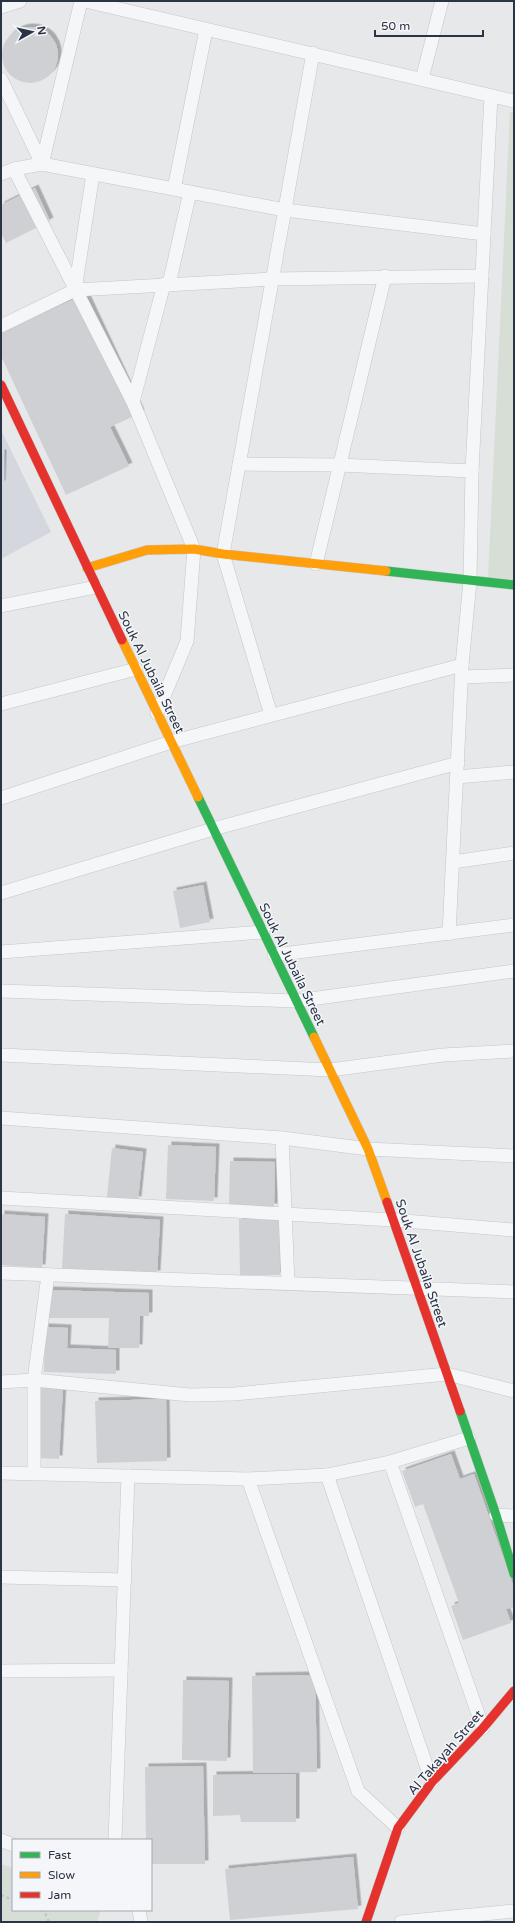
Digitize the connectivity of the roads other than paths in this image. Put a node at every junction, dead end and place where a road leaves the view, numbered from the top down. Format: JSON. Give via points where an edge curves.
{"nodes":[{"id":1,"x":81,"y":1,"type":"edge"},
{"id":2,"x":85,"y":1,"type":"edge"},
{"id":3,"x":442,"y":1,"type":"edge"},
{"id":4,"x":206,"y":30,"type":"junction"},
{"id":5,"x":313,"y":53,"type":"junction"},
{"id":6,"x":1,"y":79,"type":"edge"},
{"id":7,"x":422,"y":79,"type":"junction"},
{"id":8,"x":491,"y":96,"type":"junction"},
{"id":9,"x":514,"y":101,"type":"edge"},
{"id":10,"x":42,"y":164,"type":"junction"},
{"id":11,"x":14,"y":168,"type":"junction"},
{"id":12,"x":1,"y":174,"type":"edge"},
{"id":13,"x":93,"y":174,"type":"junction"},
{"id":14,"x":174,"y":189,"type":"junction"},
{"id":15,"x":190,"y":192,"type":"junction"},
{"id":16,"x":285,"y":210,"type":"junction"},
{"id":17,"x":484,"y":234,"type":"junction"},
{"id":18,"x":385,"y":276,"type":"junction"},
{"id":19,"x":482,"y":276,"type":"junction"},
{"id":20,"x":272,"y":279,"type":"junction"},
{"id":21,"x":167,"y":284,"type":"junction"},
{"id":22,"x":75,"y":290,"type":"junction"},
{"id":23,"x":1,"y":326,"type":"edge"},
{"id":24,"x":1,"y":385,"type":"edge"},
{"id":25,"x":133,"y":402,"type":"junction"},
{"id":26,"x":239,"y":464,"type":"junction"},
{"id":27,"x":339,"y":465,"type":"junction"},
{"id":28,"x":472,"y":471,"type":"junction"},
{"id":29,"x":194,"y":549,"type":"junction"},
{"id":30,"x":223,"y":554,"type":"junction"},
{"id":31,"x":316,"y":564,"type":"junction"},
{"id":32,"x":87,"y":568,"type":"junction"},
{"id":33,"x":470,"y":581,"type":"junction"},
{"id":34,"x":514,"y":585,"type":"edge"},
{"id":35,"x":96,"y":587,"type":"junction"},
{"id":36,"x":1,"y":606,"type":"edge"},
{"id":37,"x":136,"y":669,"type":"junction"},
{"id":38,"x":462,"y":671,"type":"junction"},
{"id":39,"x":514,"y":676,"type":"edge"},
{"id":40,"x":1,"y":704,"type":"edge"},
{"id":41,"x":157,"y":713,"type":"junction"},
{"id":42,"x":271,"y":715,"type":"junction"},
{"id":43,"x":171,"y":742,"type":"junction"},
{"id":44,"x":458,"y":763,"type":"junction"},
{"id":45,"x":514,"y":772,"type":"edge"},
{"id":46,"x":457,"y":777,"type":"junction"},
{"id":47,"x":1,"y":798,"type":"edge"},
{"id":48,"x":213,"y":829,"type":"junction"},
{"id":49,"x":514,"y":853,"type":"edge"},
{"id":50,"x":453,"y":862,"type":"junction"},
{"id":51,"x":1,"y":893,"type":"edge"},
{"id":52,"x":514,"y":925,"type":"edge"},
{"id":53,"x":263,"y":932,"type":"junction"},
{"id":54,"x":449,"y":934,"type":"junction"},
{"id":55,"x":1,"y":952,"type":"edge"},
{"id":56,"x":274,"y":955,"type":"junction"},
{"id":57,"x":514,"y":971,"type":"edge"},
{"id":58,"x":1,"y":991,"type":"edge"},
{"id":59,"x":296,"y":1001,"type":"junction"},
{"id":60,"x":514,"y":1051,"type":"edge"},
{"id":61,"x":1,"y":1055,"type":"edge"},
{"id":62,"x":330,"y":1070,"type":"junction"},
{"id":63,"x":1,"y":1118,"type":"edge"},
{"id":64,"x":282,"y":1138,"type":"junction"},
{"id":65,"x":368,"y":1149,"type":"junction"},
{"id":66,"x":514,"y":1156,"type":"edge"},
{"id":67,"x":1,"y":1198,"type":"edge"},
{"id":68,"x":285,"y":1214,"type":"junction"},
{"id":69,"x":393,"y":1220,"type":"junction"},
{"id":70,"x":514,"y":1230,"type":"edge"},
{"id":71,"x":1,"y":1273,"type":"edge"},
{"id":72,"x":48,"y":1275,"type":"junction"},
{"id":73,"x":288,"y":1283,"type":"junction"},
{"id":74,"x":417,"y":1288,"type":"junction"},
{"id":75,"x":514,"y":1292,"type":"edge"},
{"id":76,"x":447,"y":1374,"type":"junction"},
{"id":77,"x":34,"y":1380,"type":"junction"},
{"id":78,"x":1,"y":1382,"type":"edge"},
{"id":79,"x":514,"y":1391,"type":"edge"},
{"id":80,"x":470,"y":1438,"type":"junction"},
{"id":81,"x":390,"y":1462,"type":"junction"},
{"id":82,"x":1,"y":1473,"type":"edge"},
{"id":83,"x":34,"y":1474,"type":"junction"},
{"id":84,"x":327,"y":1475,"type":"junction"},
{"id":85,"x":128,"y":1476,"type":"junction"},
{"id":86,"x":248,"y":1479,"type":"junction"},
{"id":87,"x":496,"y":1514,"type":"junction"},
{"id":88,"x":514,"y":1516,"type":"edge"},
{"id":89,"x":514,"y":1574,"type":"edge"},
{"id":90,"x":1,"y":1577,"type":"edge"},
{"id":91,"x":125,"y":1580,"type":"junction"},
{"id":92,"x":121,"y":1670,"type":"junction"},
{"id":93,"x":1,"y":1671,"type":"edge"},
{"id":94,"x":514,"y":1691,"type":"edge"},
{"id":95,"x":483,"y":1728,"type":"junction"},
{"id":96,"x":432,"y":1782,"type":"junction"},
{"id":97,"x":398,"y":1828,"type":"junction"},
{"id":98,"x":115,"y":1839,"type":"edge"},
{"id":99,"x":1,"y":1840,"type":"edge"},
{"id":100,"x":12,"y":1845,"type":"edge"},
{"id":101,"x":139,"y":1911,"type":"edge"},
{"id":102,"x":514,"y":1911,"type":"edge"},
{"id":103,"x":141,"y":1922,"type":"edge"},
{"id":104,"x":366,"y":1922,"type":"edge"},
{"id":105,"x":401,"y":1922,"type":"edge"}],
"edges":[{"from":1,"to":10,"type":"street"},
{"from":2,"to":4,"type":"street"},
{"from":3,"to":7,"type":"street"},
{"from":4,"to":5,"type":"street"},
{"from":4,"to":14,"type":"street"},
{"from":5,"to":7,"type":"street"},
{"from":5,"to":16,"type":"street"},
{"from":6,"to":10,"type":"street"},
{"from":7,"to":8,"type":"street"},
{"from":8,"to":9,"type":"street"},
{"from":8,"to":17,"type":"street"},
{"from":10,"to":11,"type":"street"},
{"from":10,"to":13,"type":"street"},
{"from":11,"to":12,"type":"street"},
{"from":11,"to":22,"type":"street"},
{"from":13,"to":14,"type":"street"},
{"from":13,"to":22,"type":"street"},
{"from":14,"to":15,"type":"street"},
{"from":15,"to":16,"type":"street"},
{"from":15,"to":21,"type":"street"},
{"from":16,"to":17,"type":"street"},
{"from":16,"to":20,"type":"street"},
{"from":17,"to":19,"type":"street"},
{"from":18,"to":19,"type":"street"},
{"from":18,"to":20,"type":"street"},
{"from":18,"to":27,"type":"street"},
{"from":19,"to":28,"type":"street"},
{"from":20,"to":21,"type":"street"},
{"from":20,"to":26,"type":"street"},
{"from":21,"to":22,"type":"street"},
{"from":21,"to":25,"type":"street"},
{"from":22,"to":23,"type":"street"},
{"from":22,"to":25,"type":"street"},
{"from":24,"to":32,"type":"street","name":"Souk Al Jubaila Street"},
{"from":25,"to":29,"type":"street"},
{"from":26,"to":27,"type":"street"},
{"from":26,"to":30,"type":"street"},
{"from":27,"to":28,"type":"street"},
{"from":27,"to":31,"type":"street"},
{"from":28,"to":33,"type":"street"},
{"from":29,"to":30,"type":"street"},
{"from":29,"to":32,"type":"street","via":[[148,550]]},
{"from":29,"to":41,"type":"street","via":[[187,641]]},
{"from":30,"to":31,"type":"street"},
{"from":30,"to":42,"type":"street"},
{"from":31,"to":33,"type":"street"},
{"from":32,"to":35,"type":"street","name":"Souk Al Jubaila Street"},
{"from":33,"to":34,"type":"street"},
{"from":33,"to":38,"type":"street"},
{"from":35,"to":36,"type":"street"},
{"from":35,"to":37,"type":"street","name":"Souk Al Jubaila Street"},
{"from":37,"to":40,"type":"street"},
{"from":37,"to":41,"type":"street","name":"Souk Al Jubaila Street"},
{"from":38,"to":39,"type":"street"},
{"from":38,"to":42,"type":"street"},
{"from":38,"to":44,"type":"street"},
{"from":41,"to":43,"type":"street","name":"Souk Al Jubaila Street"},
{"from":42,"to":43,"type":"street"},
{"from":43,"to":47,"type":"street"},
{"from":43,"to":48,"type":"street","name":"Souk Al Jubaila Street"},
{"from":44,"to":46,"type":"street"},
{"from":44,"to":48,"type":"street"},
{"from":45,"to":46,"type":"street"},
{"from":46,"to":50,"type":"street"},
{"from":48,"to":51,"type":"street"},
{"from":48,"to":53,"type":"street","name":"Souk Al Jubaila Street"},
{"from":49,"to":50,"type":"street"},
{"from":50,"to":54,"type":"street"},
{"from":52,"to":54,"type":"street"},
{"from":53,"to":55,"type":"street"},
{"from":53,"to":56,"type":"street","name":"Souk Al Jubaila Street"},
{"from":54,"to":56,"type":"street"},
{"from":56,"to":59,"type":"street","name":"Souk Al Jubaila Street"},
{"from":57,"to":59,"type":"street"},
{"from":58,"to":59,"type":"street"},
{"from":59,"to":62,"type":"street","name":"Souk Al Jubaila Street"},
{"from":60,"to":62,"type":"street","via":[[443,1055]]},
{"from":61,"to":62,"type":"street"},
{"from":62,"to":65,"type":"street","name":"Souk Al Jubaila Street"},
{"from":63,"to":64,"type":"street"},
{"from":64,"to":65,"type":"street"},
{"from":64,"to":68,"type":"street"},
{"from":65,"to":66,"type":"street"},
{"from":65,"to":69,"type":"street","name":"Souk Al Jubaila Street"},
{"from":67,"to":68,"type":"street"},
{"from":68,"to":69,"type":"street"},
{"from":68,"to":73,"type":"street"},
{"from":69,"to":70,"type":"street"},
{"from":69,"to":74,"type":"street","name":"Souk Al Jubaila Street"},
{"from":71,"to":72,"type":"street"},
{"from":72,"to":73,"type":"street"},
{"from":72,"to":77,"type":"street"},
{"from":73,"to":74,"type":"street"},
{"from":74,"to":75,"type":"street"},
{"from":74,"to":76,"type":"street","name":"Souk Al Jubaila Street"},
{"from":76,"to":77,"type":"street","via":[[234,1394],[190,1395]]},
{"from":76,"to":79,"type":"street"},
{"from":76,"to":80,"type":"street","name":"Souk Al Jubaila Street"},
{"from":77,"to":78,"type":"street"},
{"from":77,"to":83,"type":"street"},
{"from":80,"to":81,"type":"street"},
{"from":80,"to":87,"type":"street","name":"Souk Al Jubaila Street"},
{"from":81,"to":84,"type":"street"},
{"from":81,"to":95,"type":"street"},
{"from":82,"to":83,"type":"street"},
{"from":83,"to":85,"type":"street"},
{"from":84,"to":86,"type":"street"},
{"from":84,"to":96,"type":"street"},
{"from":85,"to":86,"type":"street"},
{"from":85,"to":91,"type":"street"},
{"from":86,"to":97,"type":"street","via":[[358,1791]]},
{"from":87,"to":88,"type":"street"},
{"from":87,"to":89,"type":"street","name":"Souk Al Jubaila Street"},
{"from":90,"to":91,"type":"street"},
{"from":91,"to":92,"type":"street"},
{"from":92,"to":93,"type":"street"},
{"from":92,"to":98,"type":"street"},
{"from":94,"to":95,"type":"street","name":"Al Takayah Street"},
{"from":95,"to":96,"type":"street","name":"Al Takayah Street"},
{"from":96,"to":97,"type":"street","name":"Al Takayah Street"},
{"from":97,"to":104,"type":"street","name":"Al Takayah Street"},
{"from":99,"to":100,"type":"street"},
{"from":101,"to":103,"type":"street"},
{"from":102,"to":105,"type":"street"}]}
